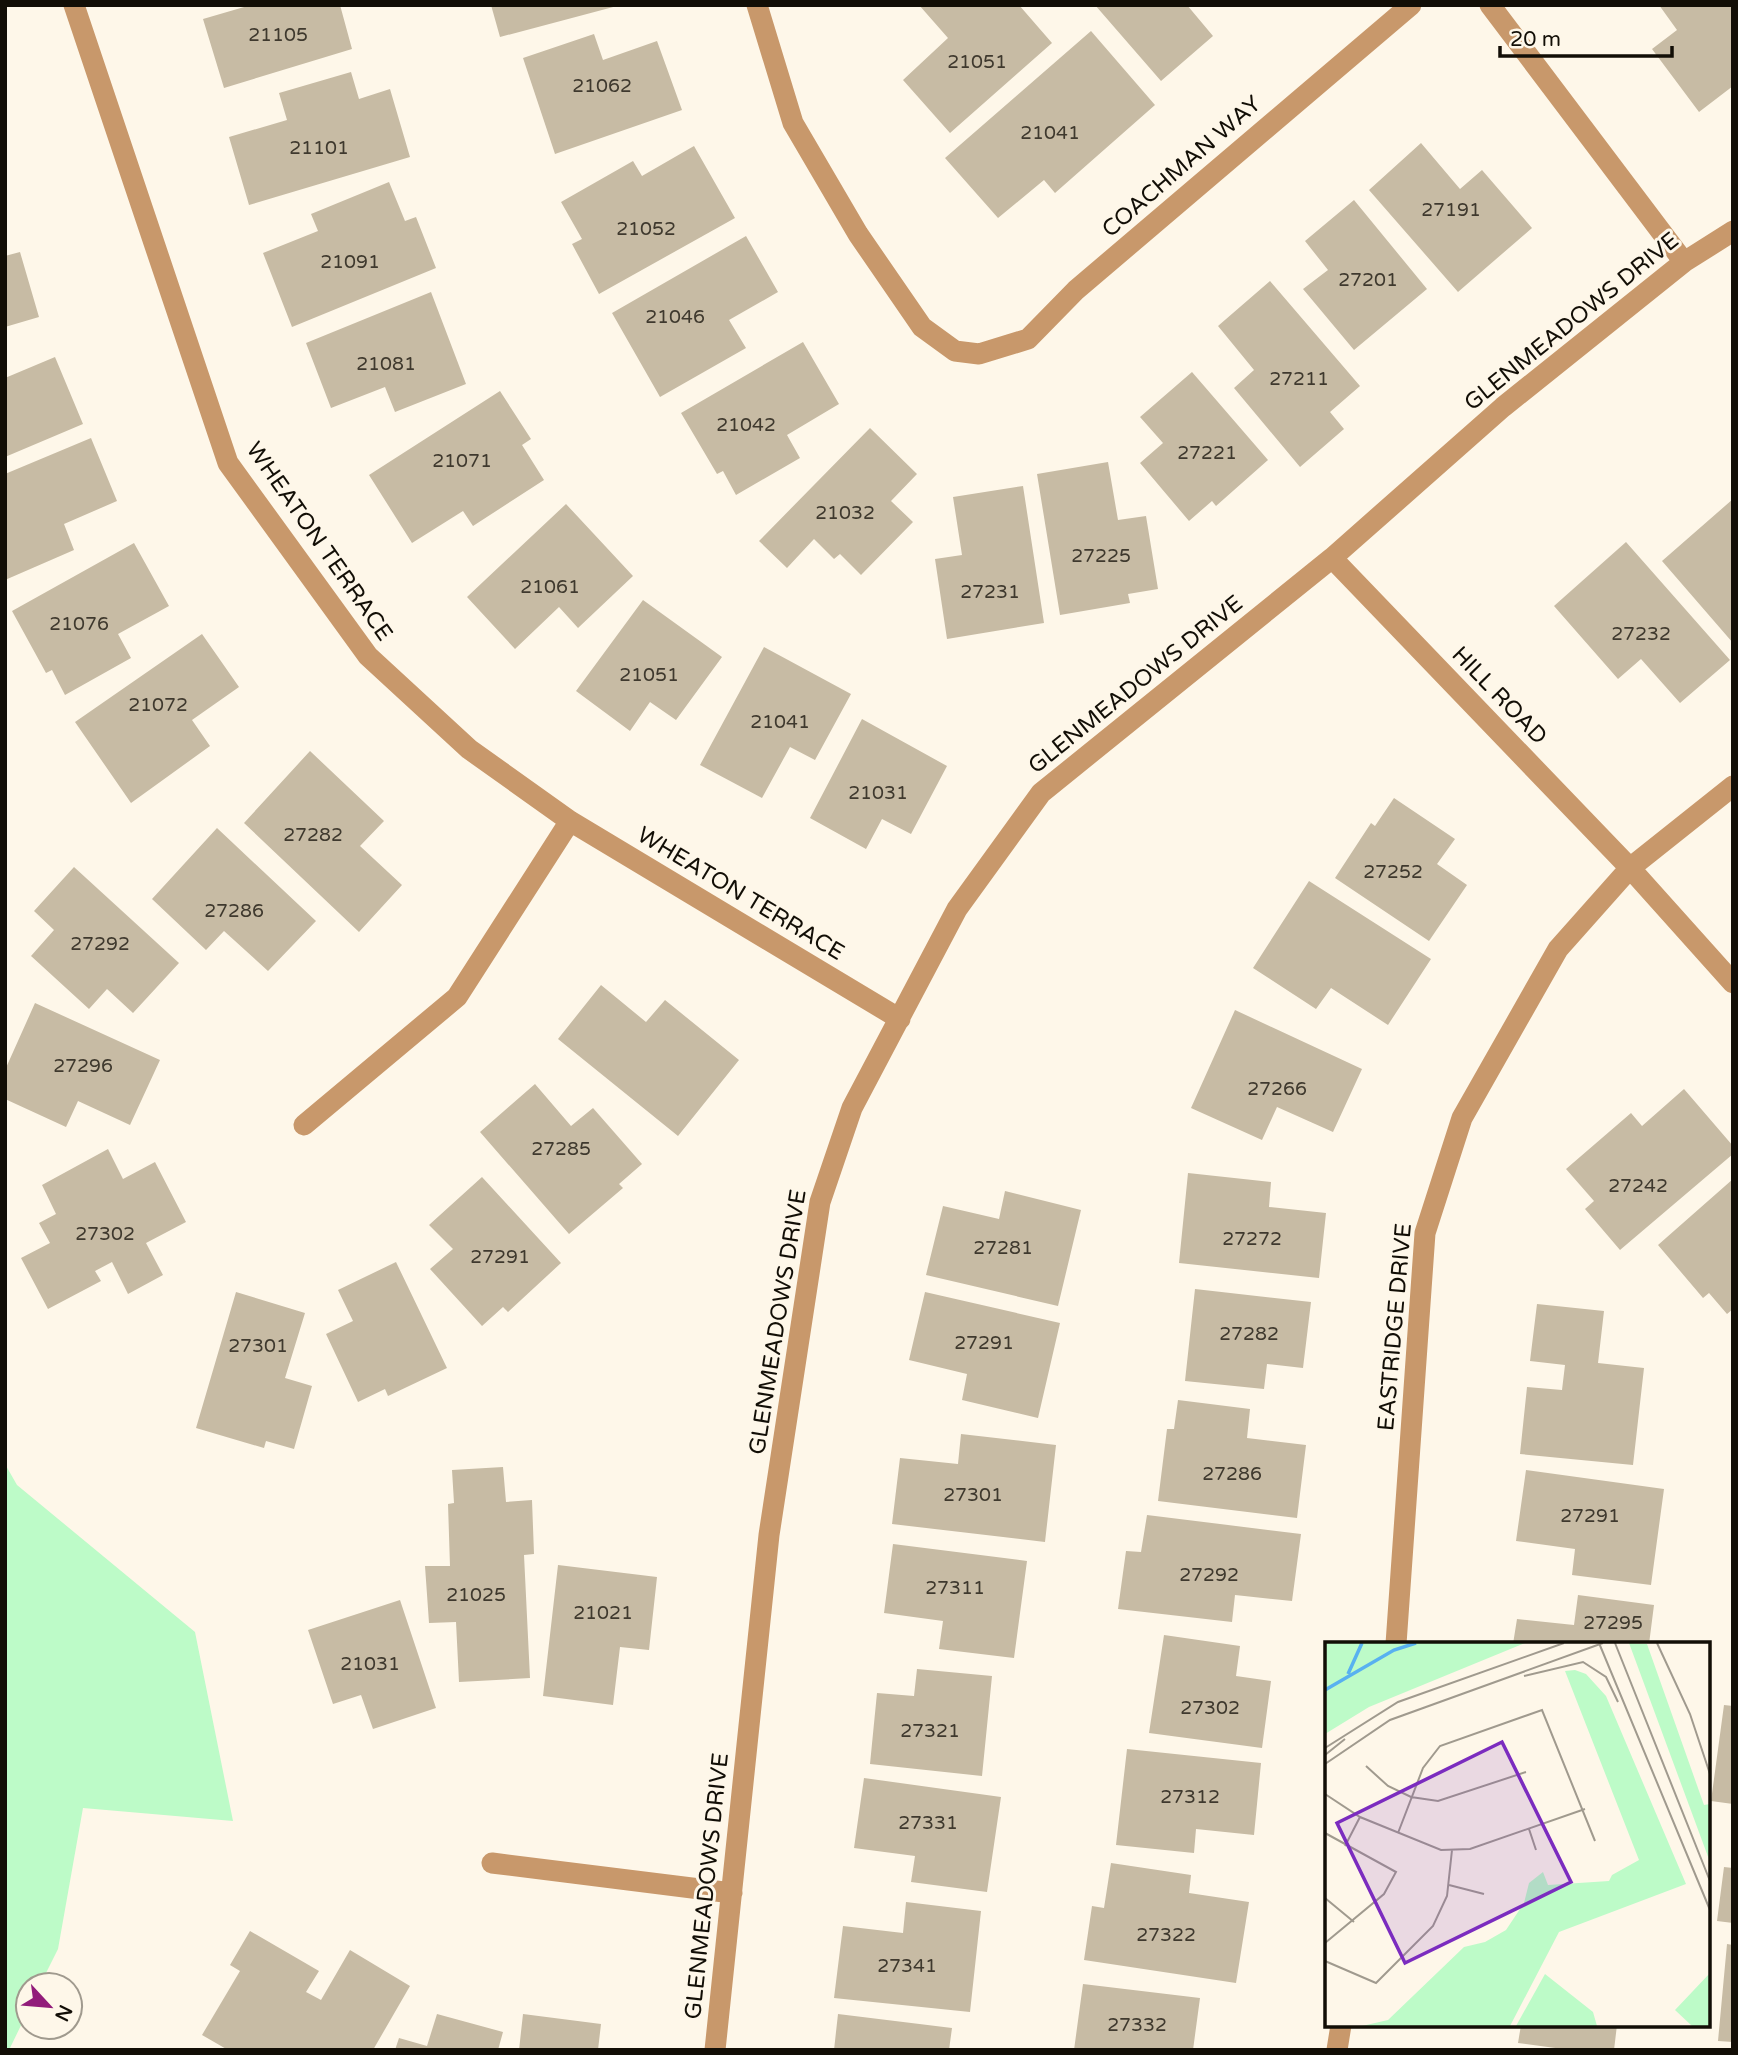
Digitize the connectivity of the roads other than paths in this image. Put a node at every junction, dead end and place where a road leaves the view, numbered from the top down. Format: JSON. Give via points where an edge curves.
{"nodes":[{"id":1,"x":74,"y":5,"type":"edge"},
{"id":2,"x":757,"y":5,"type":"edge"},
{"id":3,"x":1412,"y":5,"type":"edge"},
{"id":4,"x":1490,"y":5,"type":"edge"},
{"id":5,"x":1733,"y":231,"type":"edge"},
{"id":6,"x":1684,"y":262,"type":"junction"},
{"id":7,"x":1332,"y":558,"type":"junction"},
{"id":8,"x":1733,"y":786,"type":"edge"},
{"id":9,"x":570,"y":821,"type":"junction"},
{"id":10,"x":1630,"y":868,"type":"junction"},
{"id":11,"x":1733,"y":983,"type":"edge"},
{"id":12,"x":900,"y":1019,"type":"junction"},
{"id":13,"x":304,"y":1125,"type":"dead end"},
{"id":14,"x":1396,"y":1642,"type":"edge"},
{"id":15,"x":492,"y":1863,"type":"dead end"},
{"id":16,"x":732,"y":1893,"type":"junction"},
{"id":17,"x":1341,"y":2027,"type":"edge"},
{"id":18,"x":715,"y":2050,"type":"edge"},
{"id":19,"x":1337,"y":2050,"type":"edge"}],
"edges":[{"from":1,"to":9,"type":"street","name":"WHEATON TERRACE","via":[[228,463],[368,656],[469,749]]},
{"from":2,"to":3,"type":"street","name":"COACHMAN WAY","via":[[793,124],[858,234],[922,327],[955,351],[979,354],[1028,339],[1076,290]]},
{"from":4,"to":6,"type":"street"},
{"from":5,"to":6,"type":"street","name":"GLENMEADOWS DRIVE"},
{"from":6,"to":7,"type":"street","name":"GLENMEADOWS DRIVE","via":[[1503,407]]},
{"from":7,"to":10,"type":"street","name":"HILL ROAD"},
{"from":7,"to":12,"type":"street","name":"GLENMEADOWS DRIVE","via":[[1041,793],[957,909]]},
{"from":8,"to":10,"type":"street","name":"EASTRIDGE DRIVE"},
{"from":9,"to":12,"type":"street","name":"WHEATON TERRACE"},
{"from":9,"to":13,"type":"street","via":[[457,998]]},
{"from":10,"to":11,"type":"street","name":"HILL ROAD"},
{"from":10,"to":14,"type":"street","name":"EASTRIDGE DRIVE","via":[[1558,949],[1504,1042],[1462,1118],[1425,1233]]},
{"from":12,"to":16,"type":"street","name":"GLENMEADOWS DRIVE","via":[[852,1108],[820,1202],[769,1535]]},
{"from":15,"to":16,"type":"street"},
{"from":16,"to":18,"type":"street","name":"GLENMEADOWS DRIVE"},
{"from":17,"to":19,"type":"street"}]}
